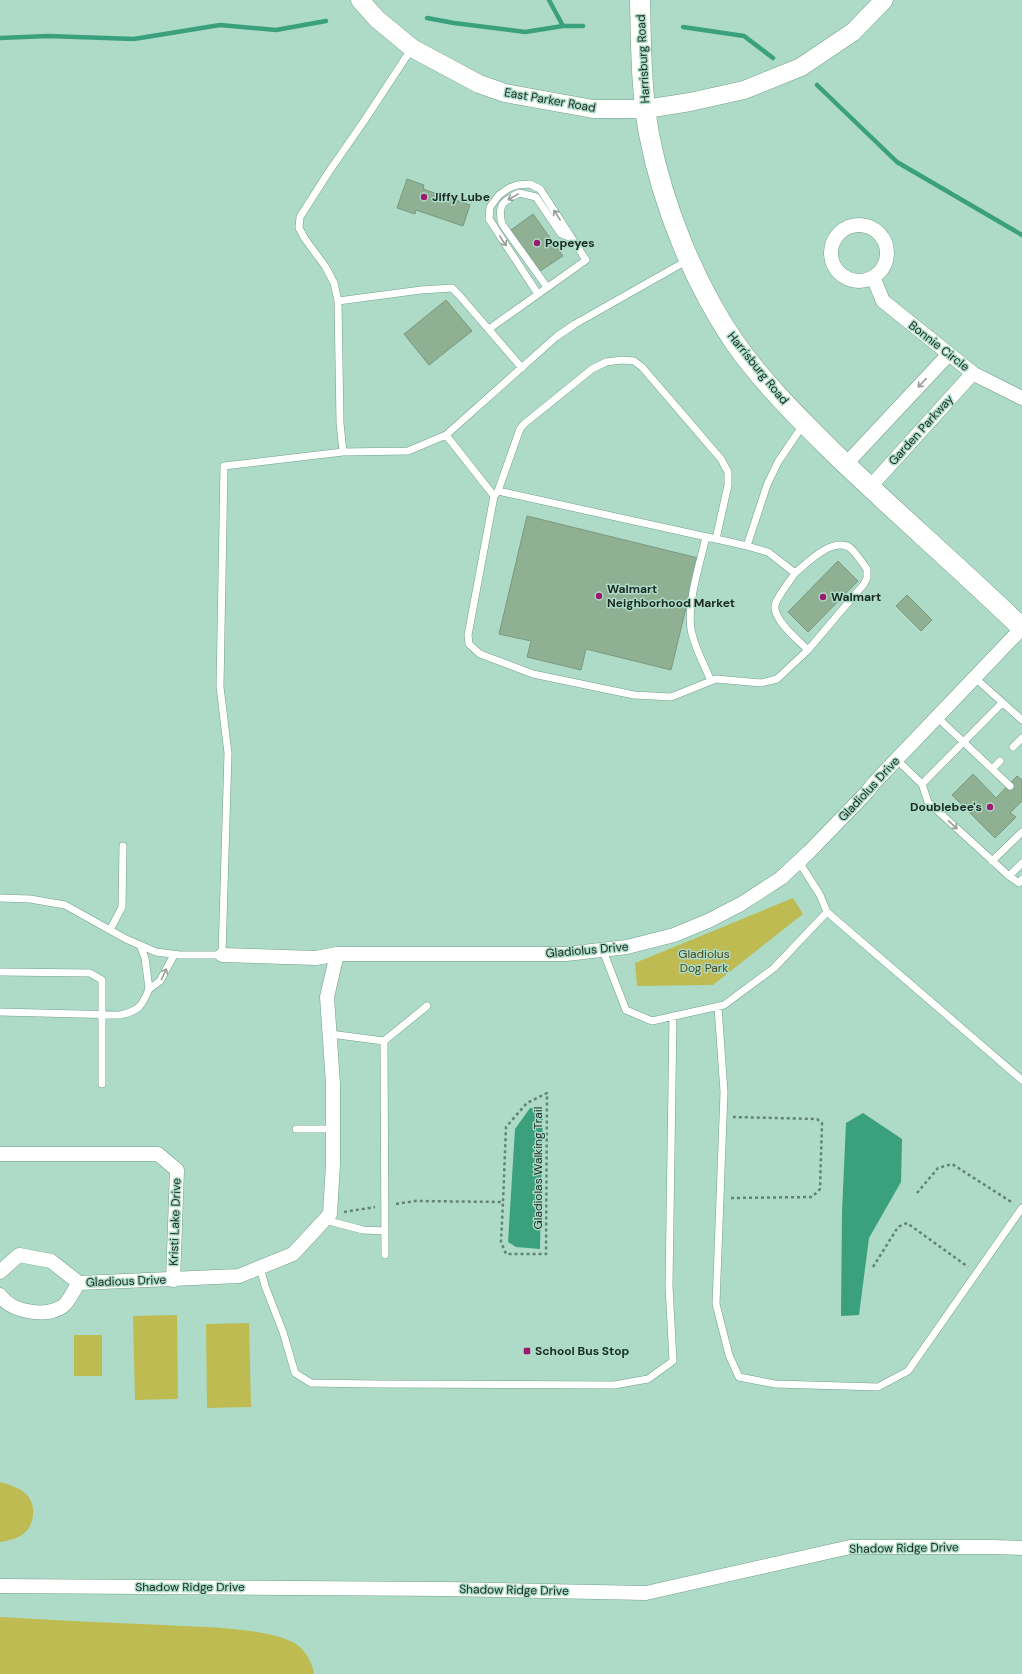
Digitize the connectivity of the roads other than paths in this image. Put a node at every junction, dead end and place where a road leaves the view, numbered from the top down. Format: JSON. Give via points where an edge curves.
{"nodes":[{"id":1,"x":360,"y":0,"type":"edge"},
{"id":2,"x":640,"y":0,"type":"edge"},
{"id":3,"x":884,"y":0,"type":"edge"},
{"id":4,"x":412,"y":48,"type":"junction"},
{"id":5,"x":646,"y":109,"type":"junction"},
{"id":6,"x":572,"y":238,"type":"junction"},
{"id":7,"x":689,"y":260,"type":"junction"},
{"id":8,"x":873,"y":277,"type":"dead end"},
{"id":9,"x":547,"y":287,"type":"junction"},
{"id":10,"x":538,"y":294,"type":"junction"},
{"id":11,"x":338,"y":301,"type":"junction"},
{"id":12,"x":489,"y":329,"type":"junction"},
{"id":13,"x":949,"y":354,"type":"junction"},
{"id":14,"x":522,"y":368,"type":"junction"},
{"id":15,"x":973,"y":373,"type":"junction"},
{"id":16,"x":1022,"y":398,"type":"edge"},
{"id":17,"x":804,"y":423,"type":"junction"},
{"id":18,"x":446,"y":435,"type":"junction"},
{"id":19,"x":343,"y":452,"type":"junction"},
{"id":20,"x":846,"y":464,"type":"junction"},
{"id":21,"x":870,"y":487,"type":"junction"},
{"id":22,"x":496,"y":494,"type":"junction"},
{"id":23,"x":706,"y":537,"type":"junction"},
{"id":24,"x":716,"y":539,"type":"junction"},
{"id":25,"x":747,"y":546,"type":"junction"},
{"id":26,"x":795,"y":573,"type":"junction"},
{"id":27,"x":1022,"y":628,"type":"edge"},
{"id":28,"x":808,"y":650,"type":"junction"},
{"id":29,"x":974,"y":677,"type":"junction"},
{"id":30,"x":711,"y":681,"type":"junction"},
{"id":31,"x":1002,"y":703,"type":"junction"},
{"id":32,"x":937,"y":717,"type":"junction"},
{"id":33,"x":1022,"y":720,"type":"edge"},
{"id":34,"x":1022,"y":738,"type":"edge"},
{"id":35,"x":963,"y":742,"type":"junction"},
{"id":36,"x":1013,"y":747,"type":"dead end"},
{"id":37,"x":896,"y":759,"type":"junction"},
{"id":38,"x":1000,"y":761,"type":"dead end"},
{"id":39,"x":992,"y":769,"type":"junction"},
{"id":40,"x":922,"y":784,"type":"junction"},
{"id":41,"x":1010,"y":786,"type":"dead end"},
{"id":42,"x":1022,"y":832,"type":"edge"},
{"id":43,"x":124,"y":846,"type":"dead end"},
{"id":44,"x":992,"y":861,"type":"junction"},
{"id":45,"x":799,"y":862,"type":"junction"},
{"id":46,"x":1022,"y":863,"type":"edge"},
{"id":47,"x":1009,"y":876,"type":"junction"},
{"id":48,"x":1022,"y":879,"type":"edge"},
{"id":49,"x":0,"y":898,"type":"edge"},
{"id":50,"x":827,"y":912,"type":"junction"},
{"id":51,"x":110,"y":930,"type":"junction"},
{"id":52,"x":140,"y":945,"type":"junction"},
{"id":53,"x":603,"y":951,"type":"junction"},
{"id":54,"x":337,"y":954,"type":"junction"},
{"id":55,"x":174,"y":955,"type":"junction"},
{"id":56,"x":222,"y":955,"type":"junction"},
{"id":57,"x":0,"y":972,"type":"edge"},
{"id":58,"x":149,"y":988,"type":"junction"},
{"id":59,"x":427,"y":1006,"type":"dead end"},
{"id":60,"x":718,"y":1007,"type":"junction"},
{"id":61,"x":0,"y":1012,"type":"edge"},
{"id":62,"x":102,"y":1014,"type":"junction"},
{"id":63,"x":673,"y":1016,"type":"junction"},
{"id":64,"x":330,"y":1034,"type":"junction"},
{"id":65,"x":384,"y":1041,"type":"junction"},
{"id":66,"x":1022,"y":1080,"type":"edge"},
{"id":67,"x":102,"y":1084,"type":"dead end"},
{"id":68,"x":296,"y":1128,"type":"dead end"},
{"id":69,"x":334,"y":1128,"type":"junction"},
{"id":70,"x":0,"y":1154,"type":"edge"},
{"id":71,"x":1022,"y":1208,"type":"edge"},
{"id":72,"x":327,"y":1217,"type":"junction"},
{"id":73,"x":385,"y":1231,"type":"junction"},
{"id":74,"x":385,"y":1255,"type":"dead end"},
{"id":75,"x":260,"y":1267,"type":"junction"},
{"id":76,"x":0,"y":1272,"type":"edge"},
{"id":77,"x":173,"y":1280,"type":"junction"},
{"id":78,"x":79,"y":1283,"type":"junction"},
{"id":79,"x":0,"y":1295,"type":"edge"},
{"id":80,"x":1022,"y":1548,"type":"edge"},
{"id":81,"x":0,"y":1586,"type":"edge"}],
"edges":[{"from":1,"to":4,"type":"street","name":"East Parker Road","via":[[377,19]]},
{"from":2,"to":5,"type":"main road","name":"Harrisburg Road","via":[[641,62]]},
{"from":3,"to":5,"type":"street","name":"East Parker Road","via":[[853,32],[801,67],[744,90]]},
{"from":4,"to":5,"type":"street","name":"East Parker Road","via":[[479,84],[505,92],[593,109]]},
{"from":4,"to":11,"type":"lane","via":[[300,217],[299,228],[304,239],[325,266],[334,283]]},
{"from":5,"to":7,"type":"main road","name":"Harrisburg Road","via":[[649,135],[665,197]]},
{"from":6,"to":9,"type":"lane","via":[[586,260]]},
{"from":6,"to":9,"type":"lane","one_way":true,"via":[[561,234],[536,197],[519,193],[508,198],[502,205],[499,215],[502,224]]},
{"from":6,"to":10,"type":"lane","one_way":true,"via":[[540,189],[530,184],[509,188],[499,195],[490,207],[489,219]]},
{"from":7,"to":14,"type":"lane","via":[[574,324]]},
{"from":7,"to":17,"type":"main road","name":"Harrisburg Road","via":[[706,296],[735,343],[771,389]]},
{"from":8,"to":13,"type":"street","name":"Bonnie Circle","via":[[883,301]]},
{"from":9,"to":10,"type":"lane"},
{"from":10,"to":12,"type":"lane"},
{"from":11,"to":12,"type":"lane","via":[[452,288]]},
{"from":11,"to":19,"type":"lane","via":[[340,423]]},
{"from":12,"to":14,"type":"lane"},
{"from":13,"to":15,"type":"street","name":"Bonnie Circle"},
{"from":13,"to":20,"type":"street","one_way":true},
{"from":14,"to":18,"type":"lane"},
{"from":15,"to":16,"type":"street","name":"Bonnie Circle"},
{"from":15,"to":21,"type":"street","name":"Garden Parkway"},
{"from":17,"to":20,"type":"main road","name":"Harrisburg Road"},
{"from":17,"to":25,"type":"lane","via":[[778,462]]},
{"from":18,"to":19,"type":"lane","via":[[408,451]]},
{"from":18,"to":22,"type":"lane"},
{"from":19,"to":56,"type":"lane","via":[[224,466],[220,687],[228,753]]},
{"from":20,"to":21,"type":"main road","name":"Harrisburg Road"},
{"from":21,"to":27,"type":"main road","name":"Harrisburg Road"},
{"from":22,"to":23,"type":"lane"},
{"from":22,"to":24,"type":"lane","via":[[524,424],[592,369],[606,362],[634,361],[721,459],[728,472],[728,485]]},
{"from":22,"to":30,"type":"lane","via":[[468,636],[469,644],[480,654],[533,674],[634,695],[671,697]]},
{"from":23,"to":24,"type":"lane"},
{"from":23,"to":30,"type":"lane","via":[[693,593],[691,628],[694,642]]},
{"from":24,"to":25,"type":"lane"},
{"from":25,"to":26,"type":"lane","via":[[768,552]]},
{"from":26,"to":28,"type":"lane","via":[[775,604],[775,613]]},
{"from":26,"to":28,"type":"lane","via":[[826,549],[839,546],[849,547],[867,569],[864,584]]},
{"from":27,"to":29,"type":"street","name":"Gladiolus Drive"},
{"from":28,"to":30,"type":"lane","via":[[778,679],[761,683],[716,679]]},
{"from":29,"to":31,"type":"lane"},
{"from":29,"to":32,"type":"street","name":"Gladiolus Drive"},
{"from":31,"to":33,"type":"lane"},
{"from":31,"to":35,"type":"lane"},
{"from":32,"to":35,"type":"lane"},
{"from":32,"to":37,"type":"street","name":"Gladiolus Drive"},
{"from":34,"to":36,"type":"lane"},
{"from":35,"to":39,"type":"lane"},
{"from":35,"to":40,"type":"lane"},
{"from":37,"to":40,"type":"lane"},
{"from":37,"to":45,"type":"street","name":"Gladiolus Drive","via":[[868,792]]},
{"from":38,"to":39,"type":"lane"},
{"from":39,"to":41,"type":"lane"},
{"from":40,"to":44,"type":"lane","one_way":true,"via":[[928,802]]},
{"from":42,"to":44,"type":"lane"},
{"from":43,"to":51,"type":"lane","via":[[122,907]]},
{"from":44,"to":47,"type":"lane"},
{"from":45,"to":50,"type":"lane","via":[[820,894]]},
{"from":45,"to":53,"type":"street","name":"Gladiolus Drive","via":[[781,878],[741,904],[686,931],[650,942]]},
{"from":46,"to":47,"type":"lane"},
{"from":47,"to":48,"type":"lane","via":[[1019,883]]},
{"from":49,"to":51,"type":"lane","via":[[30,899],[65,905]]},
{"from":50,"to":60,"type":"lane","via":[[774,968]]},
{"from":50,"to":66,"type":"lane"},
{"from":51,"to":52,"type":"lane"},
{"from":52,"to":55,"type":"lane","via":[[156,952]]},
{"from":52,"to":58,"type":"lane"},
{"from":53,"to":54,"type":"street","name":"Gladiolus Drive","via":[[566,954]]},
{"from":53,"to":63,"type":"lane","via":[[626,1010],[652,1021]]},
{"from":54,"to":56,"type":"street","name":"Gladiolus Drive","via":[[316,958]]},
{"from":54,"to":64,"type":"street","via":[[327,997]]},
{"from":55,"to":56,"type":"lane"},
{"from":58,"to":55,"type":"lane","one_way":true,"via":[[160,981]]},
{"from":57,"to":62,"type":"lane","via":[[90,973],[102,980]]},
{"from":58,"to":62,"type":"lane","via":[[143,1003],[132,1012],[120,1015]]},
{"from":59,"to":65,"type":"lane"},
{"from":60,"to":63,"type":"lane"},
{"from":60,"to":71,"type":"lane","via":[[724,1092],[716,1304],[729,1355],[739,1377],[775,1384],[878,1386],[908,1371]]},
{"from":61,"to":62,"type":"lane"},
{"from":62,"to":67,"type":"lane"},
{"from":63,"to":75,"type":"lane","via":[[669,1286],[673,1361],[648,1379],[614,1386],[311,1383],[294,1373],[283,1332]]},
{"from":64,"to":65,"type":"lane"},
{"from":64,"to":69,"type":"street"},
{"from":65,"to":73,"type":"lane"},
{"from":68,"to":69,"type":"lane"},
{"from":69,"to":72,"type":"street","via":[[334,1164]]},
{"from":70,"to":77,"type":"street","name":"Kristi Lake Drive","via":[[158,1154],[177,1170]]},
{"from":72,"to":73,"type":"lane","via":[[364,1230]]},
{"from":72,"to":75,"type":"street","name":"Kristi Lake Drive","via":[[293,1254]]},
{"from":73,"to":74,"type":"lane"},
{"from":75,"to":77,"type":"street","name":"Kristi Lake Drive","via":[[239,1276]]},
{"from":76,"to":78,"type":"street","name":"Gladious Drive","via":[[19,1255],[51,1261]]},
{"from":77,"to":78,"type":"street","name":"Gladious Drive"},
{"from":78,"to":79,"type":"street","name":"Gladious Drive","via":[[64,1306],[49,1312],[19,1308],[4,1301]]},
{"from":80,"to":81,"type":"street","name":"Shadow Ridge Drive","via":[[850,1547],[646,1593]]}]}
